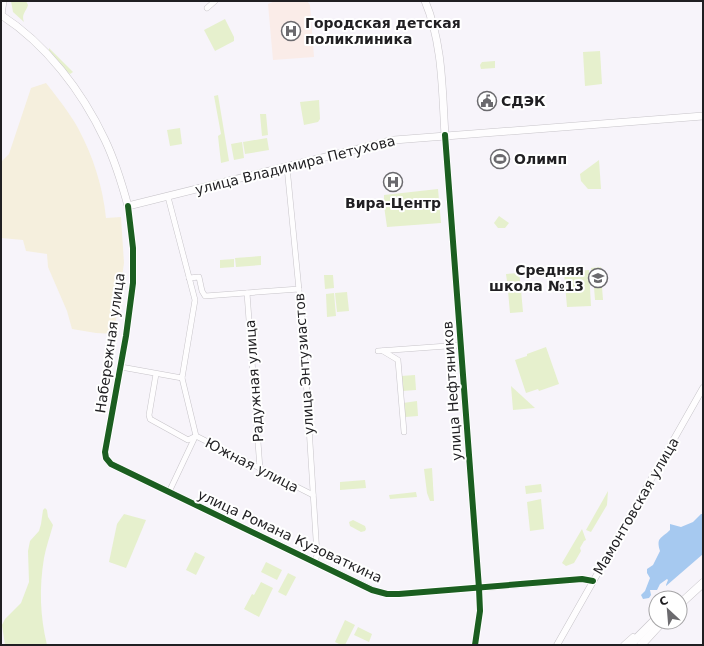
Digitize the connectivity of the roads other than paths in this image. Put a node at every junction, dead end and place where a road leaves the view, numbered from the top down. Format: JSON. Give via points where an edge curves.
{"nodes":[{"id":1,"x":3,"y":1,"type":"edge"},
{"id":2,"x":214,"y":1,"type":"edge"},
{"id":3,"x":425,"y":1,"type":"edge"},
{"id":4,"x":206,"y":8,"type":"dead end"},
{"id":5,"x":1,"y":15,"type":"edge"},
{"id":6,"x":703,"y":116,"type":"edge"},
{"id":7,"x":445,"y":135,"type":"junction"},
{"id":8,"x":287,"y":166,"type":"junction"},
{"id":9,"x":168,"y":197,"type":"junction"},
{"id":10,"x":128,"y":206,"type":"junction"},
{"id":11,"x":189,"y":278,"type":"junction"},
{"id":12,"x":299,"y":288,"type":"junction"},
{"id":13,"x":247,"y":293,"type":"junction"},
{"id":14,"x":461,"y":345,"type":"junction"},
{"id":15,"x":121,"y":367,"type":"junction"},
{"id":16,"x":156,"y":374,"type":"junction"},
{"id":17,"x":182,"y":378,"type":"junction"},
{"id":18,"x":703,"y":388,"type":"edge"},
{"id":19,"x":404,"y":432,"type":"dead end"},
{"id":20,"x":196,"y":436,"type":"junction"},
{"id":21,"x":106,"y":458,"type":"joint"},
{"id":22,"x":260,"y":469,"type":"junction"},
{"id":23,"x":169,"y":492,"type":"junction"},
{"id":24,"x":314,"y":495,"type":"junction"},
{"id":25,"x":315,"y":562,"type":"junction"},
{"id":26,"x":703,"y":579,"type":"edge"},
{"id":27,"x":593,"y":582,"type":"junction"},
{"id":28,"x":703,"y":583,"type":"edge"},
{"id":29,"x":479,"y":588,"type":"junction"},
{"id":30,"x":688,"y":591,"type":"edge"},
{"id":31,"x":688,"y":597,"type":"edge"},
{"id":32,"x":648,"y":626,"type":"edge"},
{"id":33,"x":648,"y":627,"type":"edge"},
{"id":34,"x":654,"y":630,"type":"edge"},
{"id":35,"x":475,"y":645,"type":"edge"},
{"id":36,"x":557,"y":645,"type":"edge"},
{"id":37,"x":624,"y":645,"type":"edge"},
{"id":38,"x":630,"y":645,"type":"edge"},
{"id":39,"x":640,"y":645,"type":"edge"}],
"edges":[{"from":1,"to":5,"type":"main road"},
{"from":2,"to":4,"type":"street"},
{"from":3,"to":7,"type":"main road","name":"улица Нефтяников","via":[[439,48]]},
{"from":5,"to":10,"type":"main road","name":"Набережная улица","via":[[44,51],[89,110],[110,150]]},
{"from":6,"to":7,"type":"main road","name":"улица Владимира Петухова"},
{"from":7,"to":8,"type":"main road","name":"улица Владимира Петухова","via":[[386,141]]},
{"from":7,"to":14,"type":"street","name":"улица Нефтяников"},
{"from":8,"to":9,"type":"main road","name":"улица Владимира Петухова"},
{"from":8,"to":12,"type":"street","name":"улица Энтузиастов"},
{"from":9,"to":10,"type":"main road","name":"улица Владимира Петухова"},
{"from":9,"to":11,"type":"street","name":"Южная улица"},
{"from":10,"to":15,"type":"street","name":"Набережная улица","via":[[134,271]]},
{"from":11,"to":13,"type":"street","via":[[199,277],[205,296]]},
{"from":11,"to":17,"type":"street","name":"Южная улица","via":[[195,300]]},
{"from":12,"to":13,"type":"street"},
{"from":12,"to":24,"type":"street","name":"улица Энтузиастов"},
{"from":13,"to":22,"type":"street","name":"Радужная улица"},
{"from":14,"to":19,"type":"street","via":[[380,351],[398,360]]},
{"from":14,"to":29,"type":"street","name":"улица Нефтяников"},
{"from":15,"to":16,"type":"street"},
{"from":15,"to":21,"type":"street","name":"Набережная улица"},
{"from":16,"to":17,"type":"street"},
{"from":16,"to":20,"type":"street","via":[[150,419],[188,440]]},
{"from":17,"to":20,"type":"street","name":"Южная улица"},
{"from":18,"to":27,"type":"street","name":"Мамонтовская улица"},
{"from":20,"to":22,"type":"street","name":"Южная улица"},
{"from":20,"to":23,"type":"street"},
{"from":21,"to":23,"type":"street","name":"улица Романа Кузоваткина","via":[[111,464]]},
{"from":22,"to":24,"type":"street","name":"Южная улица"},
{"from":23,"to":25,"type":"street","name":"улица Романа Кузоваткина"},
{"from":24,"to":25,"type":"street","name":"улица Энтузиастов","via":[[317,555]]},
{"from":25,"to":29,"type":"street","name":"улица Романа Кузоваткина","via":[[372,590],[387,594]]},
{"from":26,"to":30,"type":"highway"},
{"from":27,"to":29,"type":"street","name":"улица Романа Кузоваткина","via":[[582,579]]},
{"from":27,"to":36,"type":"street","name":"Мамонтовская улица"},
{"from":28,"to":31,"type":"highway"},
{"from":29,"to":35,"type":"street","name":"улица Нефтяников","via":[[480,611]]},
{"from":32,"to":37,"type":"street"},
{"from":33,"to":38,"type":"highway"},
{"from":34,"to":39,"type":"highway"}]}
